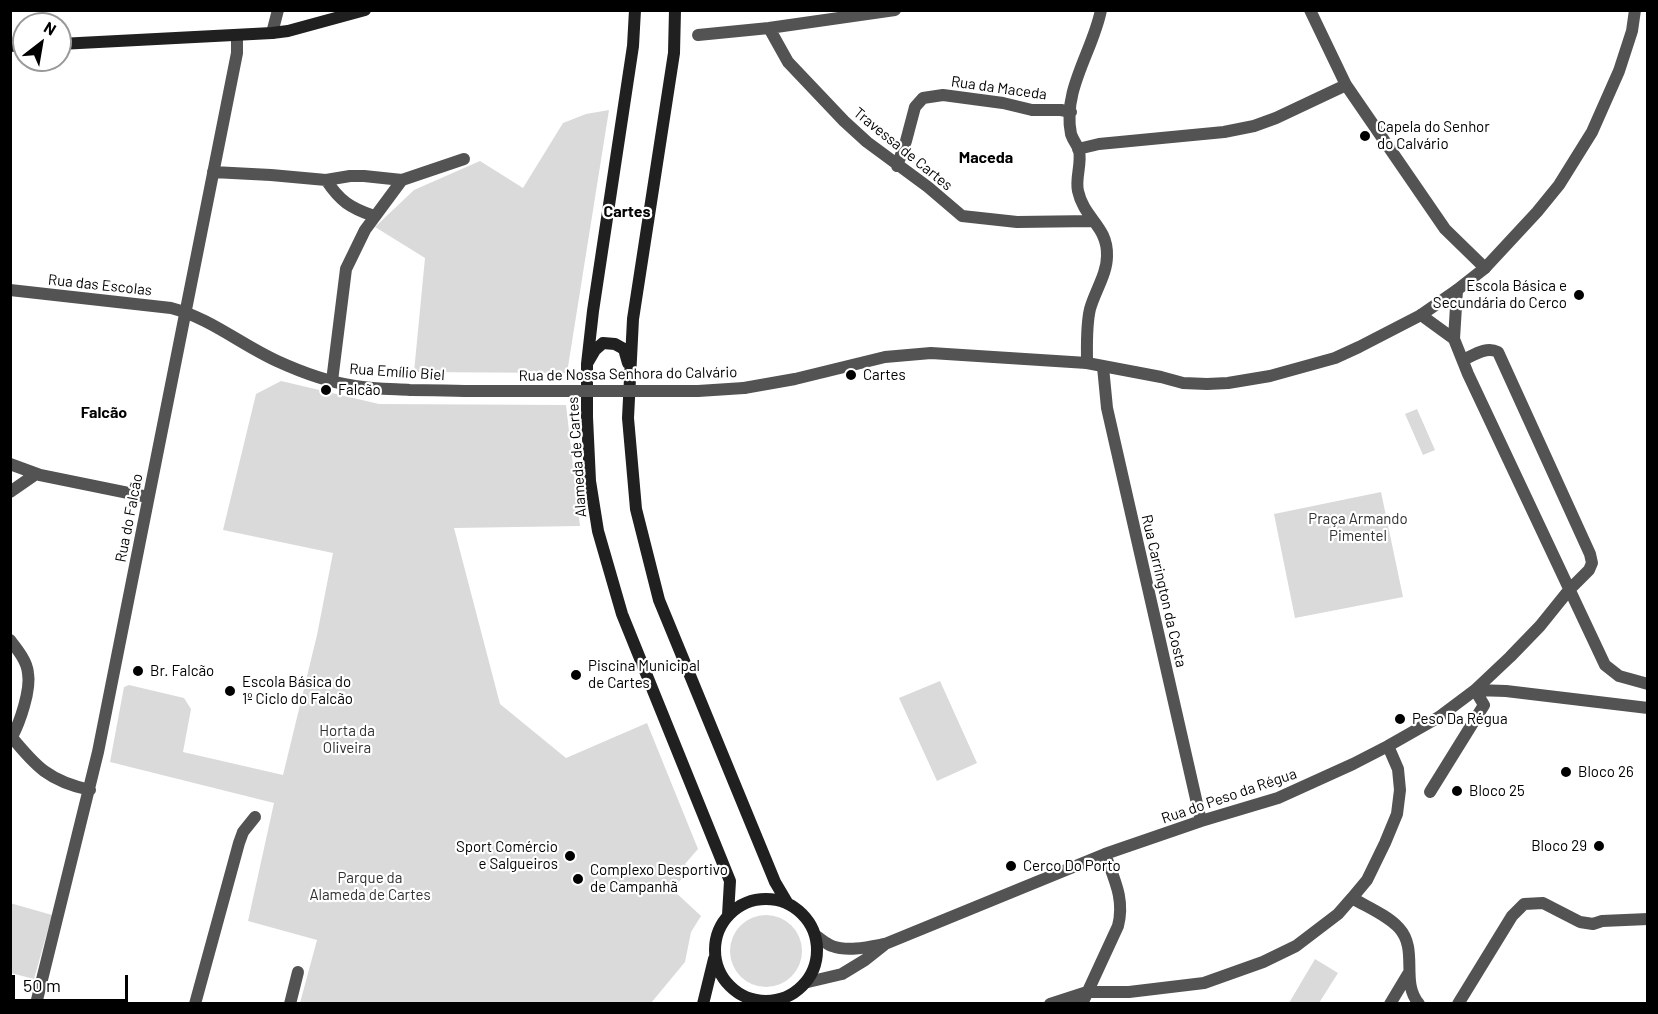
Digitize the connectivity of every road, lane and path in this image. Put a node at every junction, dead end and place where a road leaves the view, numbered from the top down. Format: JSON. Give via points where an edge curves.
{"nodes":[{"id":1,"x":278,"y":10,"type":"edge"},
{"id":2,"x":364,"y":10,"type":"edge"},
{"id":3,"x":634,"y":10,"type":"edge"},
{"id":4,"x":675,"y":10,"type":"edge"},
{"id":5,"x":895,"y":10,"type":"edge"},
{"id":6,"x":1101,"y":10,"type":"edge"},
{"id":7,"x":1310,"y":10,"type":"edge"},
{"id":8,"x":1635,"y":10,"type":"edge"},
{"id":9,"x":770,"y":28,"type":"junction"},
{"id":10,"x":272,"y":33,"type":"junction"},
{"id":11,"x":698,"y":35,"type":"dead end"},
{"id":12,"x":237,"y":36,"type":"junction"},
{"id":13,"x":72,"y":43,"type":"edge"},
{"id":14,"x":1346,"y":85,"type":"junction"},
{"id":15,"x":1071,"y":112,"type":"junction"},
{"id":16,"x":1078,"y":148,"type":"junction"},
{"id":17,"x":464,"y":159,"type":"dead end"},
{"id":18,"x":897,"y":166,"type":"junction"},
{"id":19,"x":213,"y":172,"type":"junction"},
{"id":20,"x":326,"y":180,"type":"junction"},
{"id":21,"x":402,"y":180,"type":"junction"},
{"id":22,"x":374,"y":216,"type":"junction"},
{"id":23,"x":1093,"y":221,"type":"junction"},
{"id":24,"x":1485,"y":268,"type":"junction"},
{"id":25,"x":10,"y":290,"type":"edge"},
{"id":26,"x":1457,"y":290,"type":"junction"},
{"id":27,"x":185,"y":311,"type":"junction"},
{"id":28,"x":1421,"y":315,"type":"junction"},
{"id":29,"x":1454,"y":339,"type":"junction"},
{"id":30,"x":1463,"y":360,"type":"junction"},
{"id":31,"x":1087,"y":363,"type":"junction"},
{"id":32,"x":587,"y":364,"type":"junction"},
{"id":33,"x":1103,"y":367,"type":"junction"},
{"id":34,"x":630,"y":370,"type":"junction"},
{"id":35,"x":332,"y":381,"type":"junction"},
{"id":36,"x":478,"y":391,"type":"joint"},
{"id":37,"x":10,"y":464,"type":"edge"},
{"id":38,"x":36,"y":474,"type":"junction"},
{"id":39,"x":10,"y":492,"type":"edge"},
{"id":40,"x":148,"y":497,"type":"junction"},
{"id":41,"x":1569,"y":590,"type":"junction"},
{"id":42,"x":10,"y":640,"type":"edge"},
{"id":43,"x":1647,"y":684,"type":"edge"},
{"id":44,"x":1475,"y":690,"type":"junction"},
{"id":45,"x":1647,"y":708,"type":"edge"},
{"id":46,"x":11,"y":736,"type":"edge"},
{"id":47,"x":1388,"y":746,"type":"junction"},
{"id":48,"x":90,"y":790,"type":"junction"},
{"id":49,"x":1430,"y":792,"type":"dead end"},
{"id":50,"x":255,"y":817,"type":"dead end"},
{"id":51,"x":1201,"y":821,"type":"junction"},
{"id":52,"x":1105,"y":854,"type":"junction"},
{"id":53,"x":1352,"y":898,"type":"junction"},
{"id":54,"x":788,"y":904,"type":"junction"},
{"id":55,"x":728,"y":915,"type":"junction"},
{"id":56,"x":1647,"y":919,"type":"edge"},
{"id":57,"x":816,"y":936,"type":"junction"},
{"id":58,"x":885,"y":944,"type":"junction"},
{"id":59,"x":715,"y":955,"type":"junction"},
{"id":60,"x":298,"y":972,"type":"dead end"},
{"id":61,"x":1408,"y":974,"type":"junction"},
{"id":62,"x":808,"y":982,"type":"junction"},
{"id":63,"x":1087,"y":992,"type":"junction"},
{"id":64,"x":774,"y":1002,"type":"edge"},
{"id":65,"x":36,"y":1004,"type":"edge"},
{"id":66,"x":195,"y":1004,"type":"edge"},
{"id":67,"x":290,"y":1004,"type":"edge"},
{"id":68,"x":703,"y":1004,"type":"edge"},
{"id":69,"x":1050,"y":1004,"type":"edge"},
{"id":70,"x":1082,"y":1004,"type":"edge"},
{"id":71,"x":1390,"y":1004,"type":"edge"},
{"id":72,"x":1419,"y":1004,"type":"edge"},
{"id":73,"x":1458,"y":1004,"type":"edge"}],
"edges":[{"from":1,"to":10,"type":"street"},
{"from":2,"to":10,"type":"main road"},
{"from":3,"to":32,"type":"main road","name":"Alameda de Cartes","via":[[633,46]]},
{"from":4,"to":34,"type":"main road","via":[[674,53],[635,301]]},
{"from":5,"to":9,"type":"street"},
{"from":6,"to":15,"type":"street","via":[[1077,76]]},
{"from":7,"to":14,"type":"street"},
{"from":8,"to":24,"type":"street","name":"Rua de Nossa Senhora do Calvário","via":[[1619,71],[1592,132],[1559,185]]},
{"from":9,"to":11,"type":"street"},
{"from":9,"to":18,"type":"street","name":"Travessa de Cartes","via":[[788,62],[844,121]]},
{"from":10,"to":12,"type":"main road"},
{"from":12,"to":13,"type":"main road"},
{"from":12,"to":19,"type":"street","name":"Rua do Falcão"},
{"from":14,"to":16,"type":"street","via":[[1254,126]]},
{"from":14,"to":24,"type":"street","via":[[1445,229]]},
{"from":15,"to":16,"type":"street","via":[[1071,133]]},
{"from":15,"to":18,"type":"street","name":"Rua da Maceda","via":[[1032,110],[944,95],[923,98],[915,107]]},
{"from":16,"to":23,"type":"street","via":[[1078,194]]},
{"from":17,"to":21,"type":"street"},
{"from":18,"to":23,"type":"street","name":"Travessa de Cartes","via":[[962,216],[1017,222]]},
{"from":19,"to":20,"type":"street"},
{"from":19,"to":27,"type":"street","name":"Rua do Falcão"},
{"from":20,"to":21,"type":"street","via":[[364,176]]},
{"from":20,"to":22,"type":"street","via":[[335,194],[355,209]]},
{"from":21,"to":22,"type":"street"},
{"from":22,"to":35,"type":"street","via":[[346,269]]},
{"from":23,"to":31,"type":"street","via":[[1102,231],[1107,263],[1089,315]]},
{"from":24,"to":26,"type":"street","name":"Rua de Nossa Senhora do Calvário"},
{"from":25,"to":27,"type":"street","name":"Rua das Escolas"},
{"from":26,"to":28,"type":"street","name":"Rua de Nossa Senhora do Calvário"},
{"from":26,"to":29,"type":"street"},
{"from":27,"to":35,"type":"street","name":"Rua Emílio Biel","via":[[277,361]]},
{"from":27,"to":40,"type":"street","name":"Rua do Falcão"},
{"from":28,"to":29,"type":"street"},
{"from":28,"to":33,"type":"street","name":"Rua de Nossa Senhora do Calvário","via":[[1335,358],[1228,383],[1183,383]]},
{"from":29,"to":30,"type":"street"},
{"from":30,"to":41,"type":"street"},
{"from":30,"to":41,"type":"street","name":"Rua do Peso da Régua","via":[[1487,349],[1498,352],[1503,361],[1590,554],[1589,570]]},
{"from":31,"to":33,"type":"street","name":"Rua de Nossa Senhora do Calvário"},
{"from":31,"to":36,"type":"street","name":"Rua de Nossa Senhora do Calvário","bridge":true,"via":[[931,353],[885,357],[795,379],[698,392]]},
{"from":32,"to":34,"type":"main road","via":[[603,343],[615,344],[624,349]]},
{"from":32,"to":55,"type":"main road","name":"Alameda de Cartes","via":[[590,481],[598,531],[622,614],[730,881]]},
{"from":33,"to":51,"type":"street","name":"Rua Carrington da Costa","via":[[1107,408]]},
{"from":34,"to":54,"type":"main road","via":[[628,418],[636,509],[659,600],[775,882]]},
{"from":35,"to":36,"type":"street","name":"Rua Emílio Biel","via":[[379,389]]},
{"from":37,"to":38,"type":"street"},
{"from":38,"to":39,"type":"street"},
{"from":38,"to":40,"type":"street"},
{"from":40,"to":48,"type":"street","name":"Rua do Falcão"},
{"from":41,"to":43,"type":"street","via":[[1605,665],[1619,676]]},
{"from":41,"to":44,"type":"street","name":"Rua do Peso da Régua","via":[[1540,626]]},
{"from":42,"to":46,"type":"street","via":[[28,673],[22,716]]},
{"from":44,"to":45,"type":"street"},
{"from":44,"to":47,"type":"street","name":"Rua do Peso da Régua","via":[[1439,717]]},
{"from":44,"to":49,"type":"street","via":[[1484,705]]},
{"from":46,"to":48,"type":"street","via":[[56,780]]},
{"from":47,"to":51,"type":"street","name":"Rua do Peso da Régua","via":[[1278,798]]},
{"from":47,"to":53,"type":"street","via":[[1398,768],[1397,814],[1367,880]]},
{"from":48,"to":65,"type":"street","name":"Rua do Falcão"},
{"from":50,"to":66,"type":"street","via":[[238,843]]},
{"from":51,"to":52,"type":"street","name":"Rua do Peso da Régua"},
{"from":52,"to":58,"type":"street","name":"Rua do Peso da Régua"},
{"from":52,"to":63,"type":"street","via":[[1121,904],[1120,916]]},
{"from":53,"to":61,"type":"street","via":[[1401,929],[1408,942]]},
{"from":53,"to":63,"type":"street","via":[[1338,914],[1296,946],[1204,983],[1129,992]]},
{"from":54,"to":55,"type":"main road","via":[[756,900]]},
{"from":54,"to":57,"type":"main road","via":[[805,917]]},
{"from":55,"to":59,"type":"main road","via":[[720,927]]},
{"from":56,"to":73,"type":"street","via":[[1593,924],[1580,922],[1543,903],[1524,904],[1512,916]]},
{"from":57,"to":58,"type":"street","name":"Rua do Peso da Régua","via":[[832,946],[845,948]]},
{"from":57,"to":62,"type":"main road","via":[[818,952]]},
{"from":58,"to":62,"type":"street","name":"Rua do Peso da Régua","via":[[842,974]]},
{"from":59,"to":64,"type":"main road","via":[[719,972],[729,986],[759,1002]]},
{"from":59,"to":68,"type":"main road"},
{"from":60,"to":67,"type":"street"},
{"from":61,"to":71,"type":"street"},
{"from":61,"to":72,"type":"street"},
{"from":62,"to":64,"type":"main road","via":[[787,998]]},
{"from":63,"to":69,"type":"street"},
{"from":63,"to":70,"type":"street"}]}
